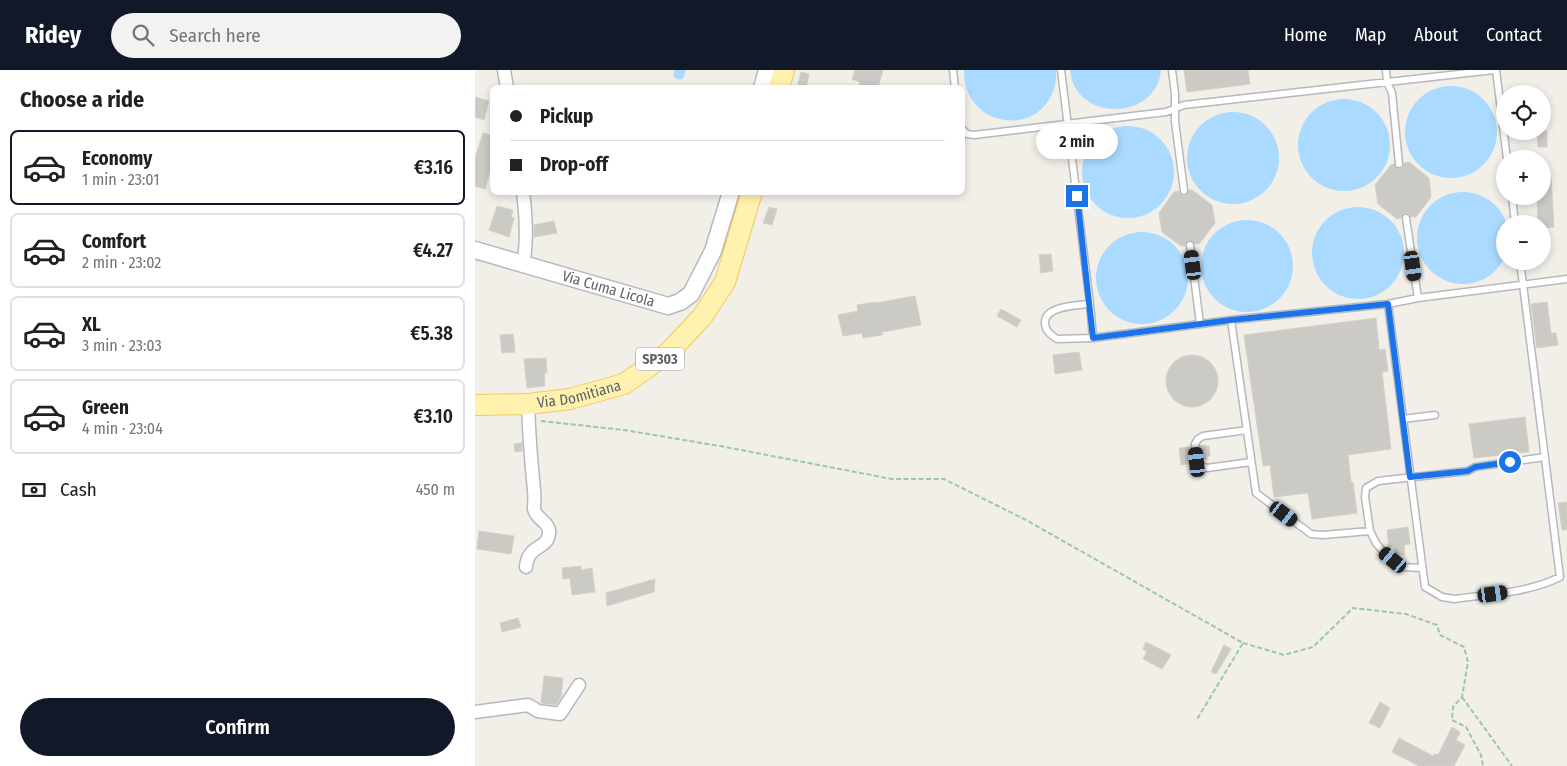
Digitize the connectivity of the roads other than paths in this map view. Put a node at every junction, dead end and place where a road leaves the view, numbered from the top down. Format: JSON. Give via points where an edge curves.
{"nodes":[{"id":1,"x":504,"y":70,"type":"edge"},
{"id":2,"x":767,"y":70,"type":"edge"},
{"id":3,"x":784,"y":70,"type":"edge"},
{"id":4,"x":953,"y":70,"type":"edge"},
{"id":5,"x":1061,"y":70,"type":"edge"},
{"id":6,"x":1172,"y":70,"type":"edge"},
{"id":7,"x":1386,"y":70,"type":"edge"},
{"id":8,"x":1495,"y":70,"type":"edge"},
{"id":9,"x":1387,"y":82,"type":"junction"},
{"id":10,"x":506,"y":85,"type":"edge"},
{"id":11,"x":763,"y":85,"type":"edge"},
{"id":12,"x":780,"y":85,"type":"edge"},
{"id":13,"x":955,"y":85,"type":"edge"},
{"id":14,"x":1176,"y":108,"type":"junction"},
{"id":15,"x":1068,"y":124,"type":"junction"},
{"id":16,"x":965,"y":132,"type":"edge"},
{"id":17,"x":1506,"y":150,"type":"edge"},
{"id":18,"x":1399,"y":164,"type":"dead end"},
{"id":19,"x":1184,"y":191,"type":"dead end"},
{"id":20,"x":523,"y":195,"type":"edge"},
{"id":21,"x":730,"y":195,"type":"edge"},
{"id":22,"x":751,"y":195,"type":"edge"},
{"id":23,"x":1406,"y":218,"type":"dead end"},
{"id":24,"x":1190,"y":245,"type":"dead end"},
{"id":25,"x":475,"y":250,"type":"edge"},
{"id":26,"x":523,"y":264,"type":"junction"},
{"id":27,"x":1521,"y":270,"type":"edge"},
{"id":28,"x":1567,"y":279,"type":"edge"},
{"id":29,"x":1523,"y":284,"type":"junction"},
{"id":30,"x":1418,"y":298,"type":"junction"},
{"id":31,"x":1090,"y":304,"type":"junction"},
{"id":32,"x":1388,"y":304,"type":"junction"},
{"id":33,"x":1231,"y":320,"type":"junction"},
{"id":34,"x":1200,"y":324,"type":"junction"},
{"id":35,"x":1093,"y":338,"type":"junction"},
{"id":36,"x":475,"y":405,"type":"edge"},
{"id":37,"x":528,"y":412,"type":"junction"},
{"id":38,"x":1435,"y":415,"type":"dead end"},
{"id":39,"x":1403,"y":419,"type":"junction"},
{"id":40,"x":1247,"y":430,"type":"junction"},
{"id":41,"x":1545,"y":457,"type":"junction"},
{"id":42,"x":1251,"y":462,"type":"junction"},
{"id":43,"x":1410,"y":477,"type":"junction"},
{"id":44,"x":1370,"y":531,"type":"junction"},
{"id":45,"x":526,"y":567,"type":"dead end"},
{"id":46,"x":1422,"y":568,"type":"junction"},
{"id":47,"x":1564,"y":576,"type":"edge"},
{"id":48,"x":579,"y":685,"type":"dead end"},
{"id":49,"x":475,"y":712,"type":"edge"}],
"edges":[{"from":1,"to":10,"type":"street"},
{"from":2,"to":11,"type":"street"},
{"from":3,"to":12,"type":"main road"},
{"from":4,"to":13,"type":"lane"},
{"from":5,"to":15,"type":"lane"},
{"from":6,"to":14,"type":"lane"},
{"from":7,"to":9,"type":"lane"},
{"from":8,"to":9,"type":"lane"},
{"from":8,"to":17,"type":"lane"},
{"from":9,"to":14,"type":"lane"},
{"from":9,"to":18,"type":"lane","via":[[1392,94]]},
{"from":14,"to":15,"type":"lane"},
{"from":14,"to":19,"type":"lane"},
{"from":15,"to":16,"type":"lane","via":[[974,135]]},
{"from":15,"to":31,"type":"lane"},
{"from":20,"to":26,"type":"street","via":[[526,251]]},
{"from":21,"to":26,"type":"street","name":"Via Cuma Licola","via":[[713,251],[691,294],[668,306]]},
{"from":22,"to":37,"type":"main road","name":"Via Domitiana","number":"SP303","via":[[725,282],[703,317],[668,354],[624,384]]},
{"from":23,"to":30,"type":"lane"},
{"from":24,"to":34,"type":"lane"},
{"from":25,"to":26,"type":"street","name":"Via Cuma Licola"},
{"from":27,"to":29,"type":"lane"},
{"from":28,"to":29,"type":"lane"},
{"from":29,"to":30,"type":"lane"},
{"from":29,"to":41,"type":"lane"},
{"from":30,"to":32,"type":"lane"},
{"from":31,"to":35,"type":"lane"},
{"from":31,"to":35,"type":"lane","via":[[1054,310],[1048,314],[1045,325],[1057,339]]},
{"from":32,"to":33,"type":"lane"},
{"from":32,"to":39,"type":"lane"},
{"from":33,"to":34,"type":"lane"},
{"from":33,"to":40,"type":"lane"},
{"from":34,"to":35,"type":"lane"},
{"from":36,"to":37,"type":"main road","name":"Via Domitiana","number":"SP303"},
{"from":37,"to":45,"type":"street","via":[[534,511],[550,532],[547,540],[527,557]]},
{"from":38,"to":39,"type":"lane"},
{"from":39,"to":43,"type":"lane"},
{"from":40,"to":42,"type":"lane"},
{"from":40,"to":42,"type":"lane","via":[[1198,439],[1195,444],[1197,462],[1207,468]]},
{"from":41,"to":43,"type":"lane","via":[[1475,467],[1468,471]]},
{"from":41,"to":47,"type":"lane"},
{"from":42,"to":44,"type":"lane","via":[[1256,493],[1311,534]]},
{"from":43,"to":44,"type":"lane","via":[[1378,482],[1366,488]]},
{"from":43,"to":46,"type":"lane"},
{"from":44,"to":46,"type":"lane","via":[[1384,553],[1402,568]]},
{"from":46,"to":47,"type":"lane","via":[[1425,587],[1442,597],[1455,599],[1531,588]]},
{"from":48,"to":49,"type":"street","via":[[560,714],[538,711],[528,705]]}]}
